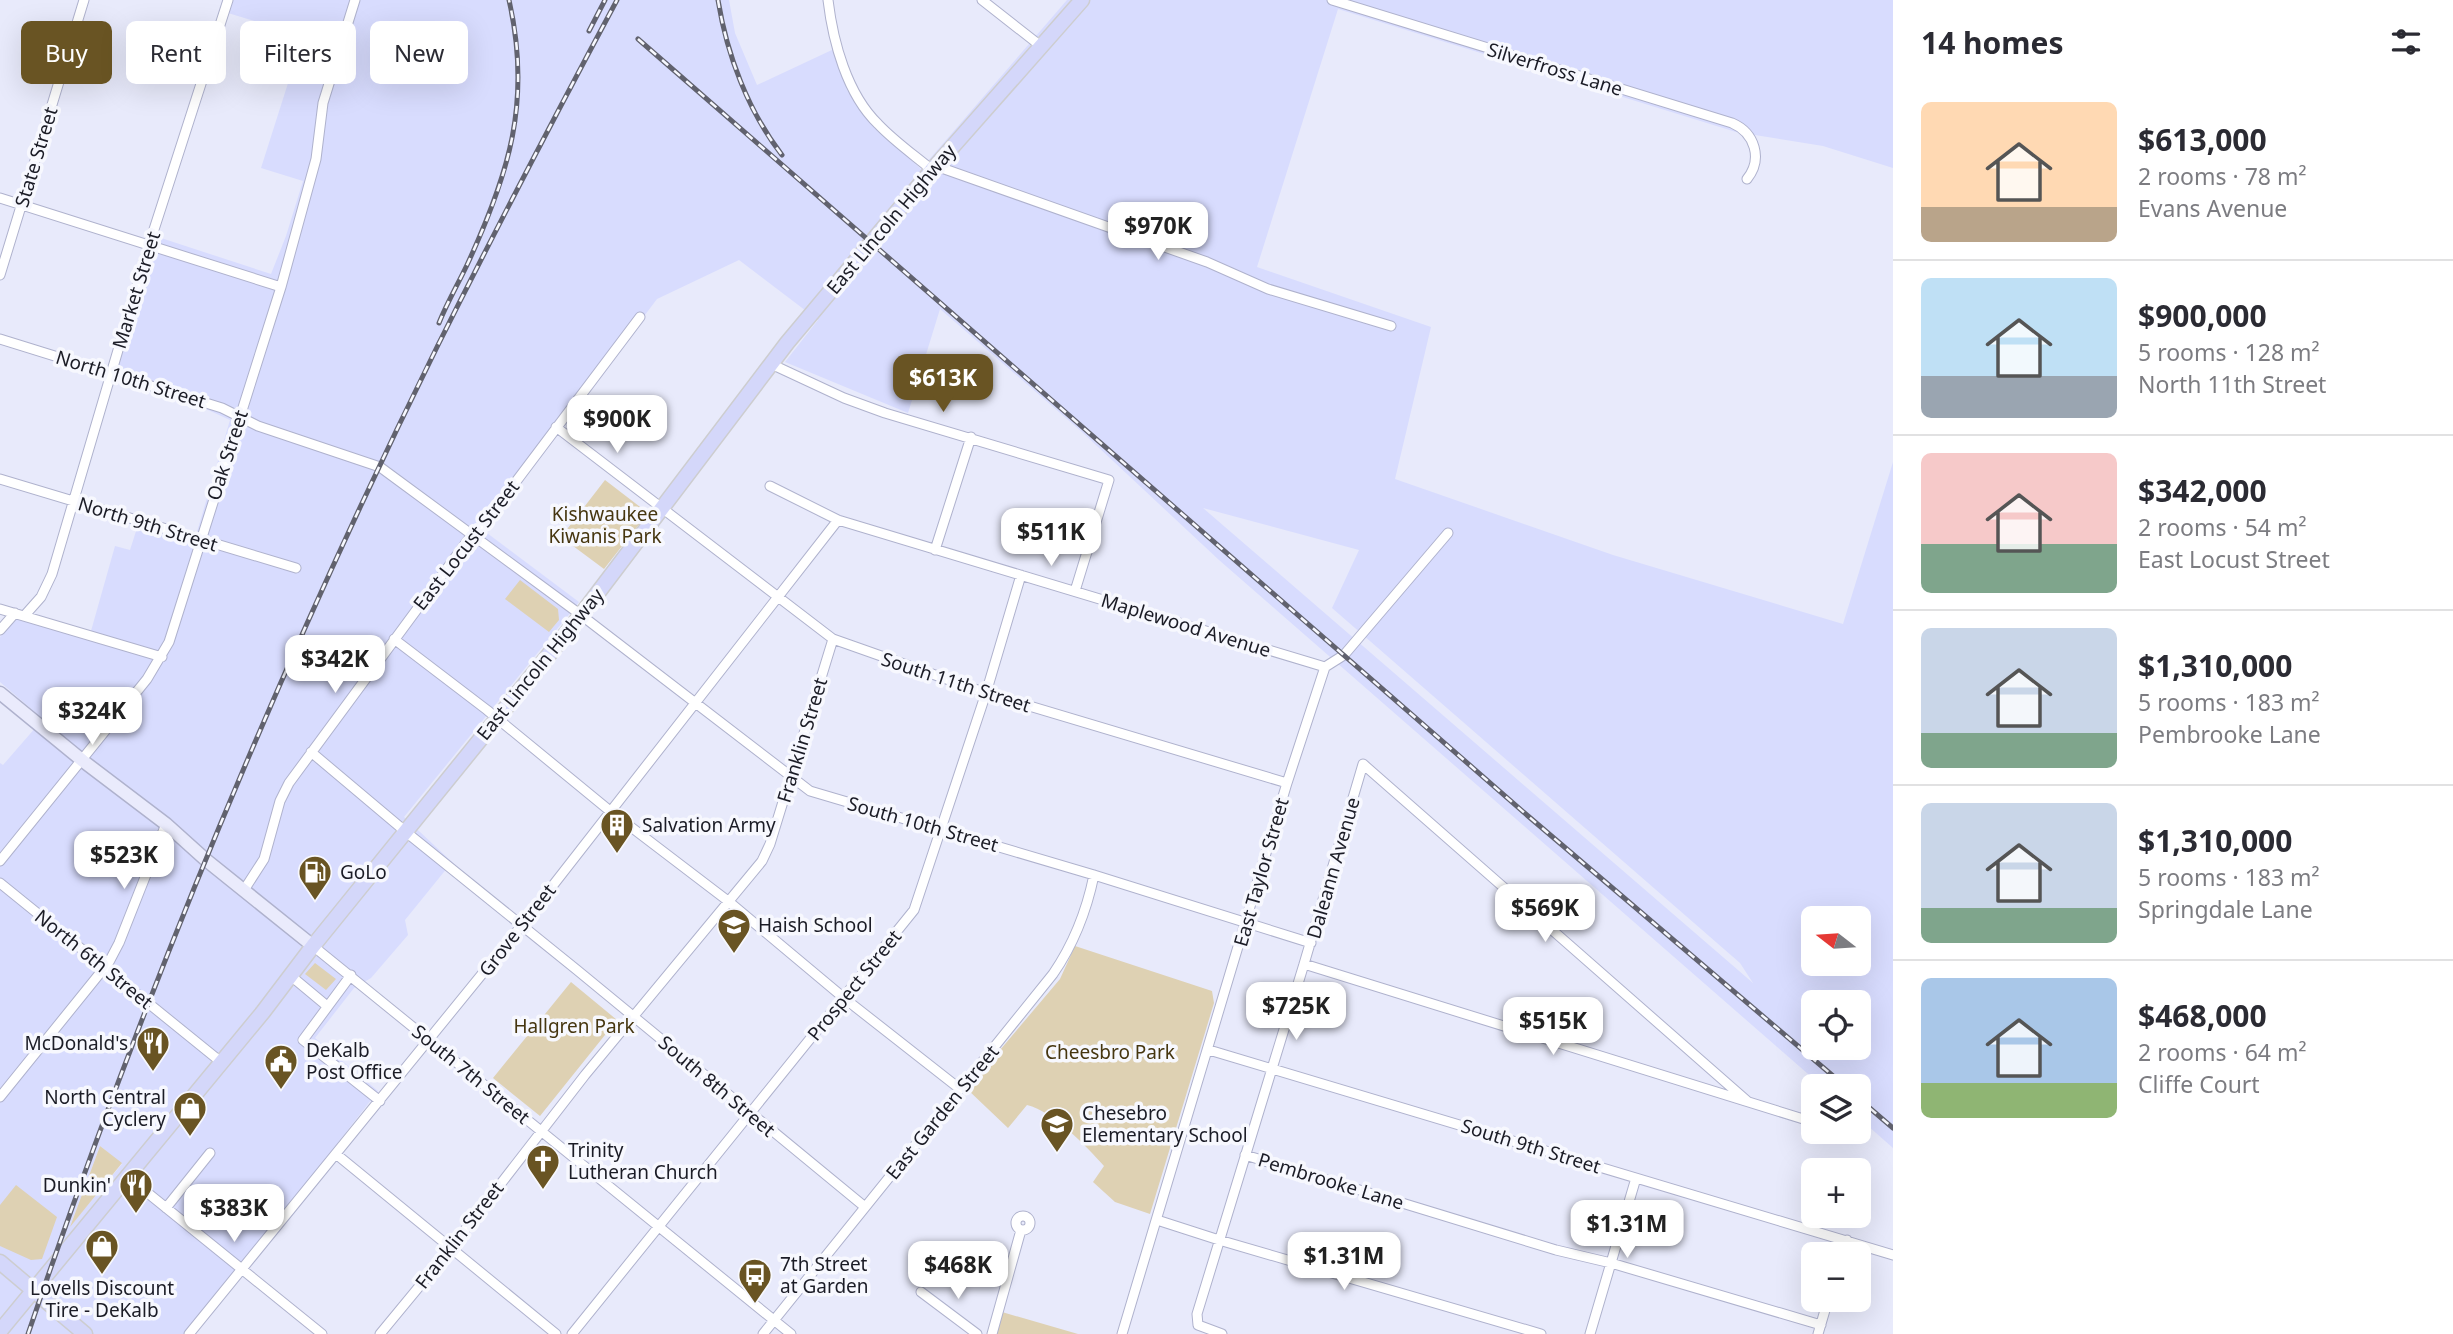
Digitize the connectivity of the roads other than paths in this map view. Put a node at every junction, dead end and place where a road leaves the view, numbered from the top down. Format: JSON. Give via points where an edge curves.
{"nodes":[{"id":1,"x":84,"y":0,"type":"edge"},
{"id":2,"x":228,"y":0,"type":"edge"},
{"id":3,"x":355,"y":0,"type":"edge"},
{"id":4,"x":828,"y":0,"type":"edge"},
{"id":5,"x":982,"y":0,"type":"edge"},
{"id":6,"x":1082,"y":0,"type":"edge"},
{"id":7,"x":1332,"y":0,"type":"edge"},
{"id":8,"x":1042,"y":47,"type":"junction"},
{"id":9,"x":934,"y":168,"type":"junction"},
{"id":10,"x":1747,"y":179,"type":"dead end"},
{"id":11,"x":0,"y":198,"type":"edge"},
{"id":12,"x":21,"y":205,"type":"junction"},
{"id":13,"x":149,"y":245,"type":"junction"},
{"id":14,"x":0,"y":275,"type":"edge"},
{"id":15,"x":281,"y":287,"type":"junction"},
{"id":16,"x":640,"y":317,"type":"dead end"},
{"id":17,"x":1391,"y":326,"type":"dead end"},
{"id":18,"x":0,"y":339,"type":"edge"},
{"id":19,"x":771,"y":364,"type":"junction"},
{"id":20,"x":111,"y":373,"type":"junction"},
{"id":21,"x":239,"y":416,"type":"junction"},
{"id":22,"x":556,"y":427,"type":"junction"},
{"id":23,"x":971,"y":437,"type":"junction"},
{"id":24,"x":0,"y":478,"type":"edge"},
{"id":25,"x":770,"y":486,"type":"dead end"},
{"id":26,"x":74,"y":501,"type":"junction"},
{"id":27,"x":662,"y":507,"type":"junction"},
{"id":28,"x":838,"y":520,"type":"junction"},
{"id":29,"x":1448,"y":533,"type":"dead end"},
{"id":30,"x":475,"y":536,"type":"junction"},
{"id":31,"x":200,"y":540,"type":"junction"},
{"id":32,"x":935,"y":550,"type":"junction"},
{"id":33,"x":296,"y":568,"type":"dead end"},
{"id":34,"x":1021,"y":575,"type":"junction"},
{"id":35,"x":1075,"y":591,"type":"junction"},
{"id":36,"x":779,"y":597,"type":"junction"},
{"id":37,"x":0,"y":609,"type":"edge"},
{"id":38,"x":20,"y":614,"type":"junction"},
{"id":39,"x":581,"y":615,"type":"junction"},
{"id":40,"x":0,"y":630,"type":"edge"},
{"id":41,"x":394,"y":639,"type":"junction"},
{"id":42,"x":833,"y":639,"type":"junction"},
{"id":43,"x":162,"y":657,"type":"junction"},
{"id":44,"x":1325,"y":667,"type":"junction"},
{"id":45,"x":0,"y":693,"type":"edge"},
{"id":46,"x":986,"y":693,"type":"junction"},
{"id":47,"x":696,"y":703,"type":"junction"},
{"id":48,"x":497,"y":718,"type":"junction"},
{"id":49,"x":311,"y":752,"type":"junction"},
{"id":50,"x":83,"y":761,"type":"junction"},
{"id":51,"x":791,"y":777,"type":"junction"},
{"id":52,"x":1287,"y":783,"type":"junction"},
{"id":53,"x":610,"y":811,"type":"junction"},
{"id":54,"x":166,"y":824,"type":"junction"},
{"id":55,"x":942,"y":829,"type":"junction"},
{"id":56,"x":406,"y":832,"type":"junction"},
{"id":57,"x":0,"y":861,"type":"edge"},
{"id":58,"x":1094,"y":875,"type":"junction"},
{"id":59,"x":0,"y":883,"type":"edge"},
{"id":60,"x":244,"y":891,"type":"junction"},
{"id":61,"x":729,"y":901,"type":"junction"},
{"id":62,"x":1245,"y":923,"type":"junction"},
{"id":63,"x":522,"y":925,"type":"junction"},
{"id":64,"x":1311,"y":943,"type":"junction"},
{"id":65,"x":313,"y":946,"type":"junction"},
{"id":66,"x":1304,"y":964,"type":"junction"},
{"id":67,"x":104,"y":969,"type":"junction"},
{"id":68,"x":351,"y":975,"type":"junction"},
{"id":69,"x":291,"y":976,"type":"junction"},
{"id":70,"x":844,"y":998,"type":"junction"},
{"id":71,"x":327,"y":1006,"type":"junction"},
{"id":72,"x":635,"y":1017,"type":"junction"},
{"id":73,"x":429,"y":1040,"type":"junction"},
{"id":74,"x":1209,"y":1050,"type":"junction"},
{"id":75,"x":221,"y":1062,"type":"junction"},
{"id":76,"x":1273,"y":1069,"type":"junction"},
{"id":77,"x":960,"y":1089,"type":"junction"},
{"id":78,"x":0,"y":1097,"type":"edge"},
{"id":79,"x":380,"y":1101,"type":"junction"},
{"id":80,"x":1747,"y":1101,"type":"junction"},
{"id":81,"x":750,"y":1114,"type":"junction"},
{"id":82,"x":1801,"y":1118,"type":"edge"},
{"id":83,"x":541,"y":1131,"type":"junction"},
{"id":84,"x":210,"y":1153,"type":"dead end"},
{"id":85,"x":336,"y":1154,"type":"junction"},
{"id":86,"x":1245,"y":1155,"type":"junction"},
{"id":87,"x":128,"y":1177,"type":"junction"},
{"id":88,"x":1636,"y":1178,"type":"junction"},
{"id":89,"x":865,"y":1207,"type":"junction"},
{"id":90,"x":166,"y":1208,"type":"junction"},
{"id":91,"x":1157,"y":1220,"type":"junction"},
{"id":92,"x":659,"y":1228,"type":"junction"},
{"id":93,"x":1021,"y":1230,"type":"dead end"},
{"id":94,"x":1847,"y":1240,"type":"joint"},
{"id":95,"x":1219,"y":1241,"type":"junction"},
{"id":96,"x":451,"y":1248,"type":"junction"},
{"id":97,"x":1893,"y":1255,"type":"edge"},
{"id":98,"x":0,"y":1262,"type":"edge"},
{"id":99,"x":1611,"y":1263,"type":"junction"},
{"id":100,"x":242,"y":1270,"type":"junction"},
{"id":101,"x":33,"y":1291,"type":"junction"},
{"id":102,"x":920,"y":1292,"type":"dead end"},
{"id":103,"x":1824,"y":1312,"type":"edge"},
{"id":104,"x":774,"y":1320,"type":"junction"},
{"id":105,"x":1819,"y":1329,"type":"edge"},
{"id":106,"x":0,"y":1331,"type":"edge"},
{"id":107,"x":85,"y":1334,"type":"edge"},
{"id":108,"x":189,"y":1334,"type":"edge"},
{"id":109,"x":322,"y":1334,"type":"edge"},
{"id":110,"x":380,"y":1334,"type":"edge"},
{"id":111,"x":556,"y":1334,"type":"edge"},
{"id":112,"x":572,"y":1334,"type":"edge"},
{"id":113,"x":763,"y":1334,"type":"edge"},
{"id":114,"x":791,"y":1334,"type":"edge"},
{"id":115,"x":977,"y":1334,"type":"edge"},
{"id":116,"x":992,"y":1334,"type":"edge"},
{"id":117,"x":1122,"y":1334,"type":"edge"},
{"id":118,"x":1222,"y":1334,"type":"edge"},
{"id":119,"x":1541,"y":1334,"type":"edge"},
{"id":120,"x":1590,"y":1334,"type":"edge"}],
"edges":[{"from":1,"to":12,"type":"street","name":"State Street"},
{"from":2,"to":13,"type":"street","name":"Market Street"},
{"from":3,"to":15,"type":"street","name":"Oak Street","via":[[323,103],[316,159]]},
{"from":4,"to":9,"type":"street","via":[[856,95],[878,125]]},
{"from":5,"to":8,"type":"street"},
{"from":6,"to":8,"type":"main road","name":"East Lincoln Highway"},
{"from":7,"to":10,"type":"street","name":"Silverfross Lane","via":[[1732,123],[1753,143],[1756,161]]},
{"from":8,"to":9,"type":"main road","name":"East Lincoln Highway"},
{"from":9,"to":17,"type":"street","via":[[1207,262],[1268,289]]},
{"from":9,"to":19,"type":"main road","name":"East Lincoln Highway"},
{"from":11,"to":12,"type":"street"},
{"from":12,"to":13,"type":"street"},
{"from":12,"to":14,"type":"street","name":"State Street"},
{"from":13,"to":15,"type":"street"},
{"from":13,"to":20,"type":"street","name":"Market Street"},
{"from":15,"to":21,"type":"street","name":"Oak Street"},
{"from":16,"to":22,"type":"street","name":"East Locust Street"},
{"from":18,"to":20,"type":"street","name":"North 10th Street"},
{"from":19,"to":23,"type":"street","via":[[885,413]]},
{"from":19,"to":27,"type":"main road","name":"East Lincoln Highway"},
{"from":20,"to":21,"type":"street","name":"North 10th Street"},
{"from":20,"to":26,"type":"street","name":"Market Street"},
{"from":21,"to":30,"type":"street","name":"North 10th Street","via":[[380,467]]},
{"from":21,"to":31,"type":"street","name":"Oak Street"},
{"from":22,"to":27,"type":"street","name":"South 11th Street"},
{"from":22,"to":30,"type":"street","name":"East Locust Street"},
{"from":23,"to":32,"type":"street"},
{"from":23,"to":35,"type":"street","via":[[1109,480]]},
{"from":24,"to":26,"type":"street","name":"North 9th Street"},
{"from":25,"to":28,"type":"street","name":"Maplewood Avenue"},
{"from":26,"to":31,"type":"street","name":"North 9th Street"},
{"from":26,"to":38,"type":"street","name":"Market Street","via":[[46,589]]},
{"from":27,"to":36,"type":"street","name":"South 11th Street"},
{"from":27,"to":39,"type":"main road","name":"East Lincoln Highway"},
{"from":28,"to":32,"type":"street","name":"Maplewood Avenue"},
{"from":28,"to":36,"type":"street","name":"Grove Street"},
{"from":29,"to":44,"type":"street","via":[[1344,655]]},
{"from":30,"to":39,"type":"street","name":"North 10th Street"},
{"from":30,"to":41,"type":"street","name":"East Locust Street"},
{"from":31,"to":33,"type":"street","name":"North 9th Street"},
{"from":31,"to":43,"type":"street","name":"Oak Street"},
{"from":32,"to":34,"type":"street","name":"Maplewood Avenue"},
{"from":34,"to":35,"type":"street","name":"Maplewood Avenue"},
{"from":34,"to":46,"type":"street","name":"Prospect Street"},
{"from":35,"to":44,"type":"street","name":"Maplewood Avenue"},
{"from":36,"to":42,"type":"street","name":"South 11th Street"},
{"from":36,"to":47,"type":"street","name":"Grove Street"},
{"from":37,"to":38,"type":"street"},
{"from":38,"to":40,"type":"street","name":"Market Street"},
{"from":38,"to":43,"type":"street"},
{"from":39,"to":47,"type":"street","name":"South 10th Street"},
{"from":39,"to":48,"type":"main road","name":"East Lincoln Highway"},
{"from":41,"to":48,"type":"street"},
{"from":41,"to":49,"type":"street","name":"East Locust Street"},
{"from":42,"to":46,"type":"street","name":"South 11th Street"},
{"from":42,"to":51,"type":"street","name":"Franklin Street"},
{"from":43,"to":50,"type":"street","name":"Oak Street"},
{"from":44,"to":52,"type":"street","name":"East Taylor Street"},
{"from":45,"to":50,"type":"street"},
{"from":46,"to":52,"type":"street","name":"South 11th Street"},
{"from":46,"to":55,"type":"street","name":"Prospect Street"},
{"from":47,"to":51,"type":"street","name":"South 10th Street"},
{"from":47,"to":53,"type":"street","name":"Grove Street"},
{"from":48,"to":53,"type":"street"},
{"from":48,"to":56,"type":"main road","name":"East Lincoln Highway"},
{"from":49,"to":56,"type":"street","name":"South 8th Street"},
{"from":49,"to":60,"type":"street","name":"East Locust Street","via":[[285,789],[264,859]]},
{"from":50,"to":54,"type":"street"},
{"from":50,"to":57,"type":"street","name":"Oak Street"},
{"from":51,"to":55,"type":"street","name":"South 10th Street","via":[[810,790]]},
{"from":51,"to":61,"type":"street","name":"Franklin Street","via":[[767,853]]},
{"from":52,"to":62,"type":"street","name":"East Taylor Street"},
{"from":53,"to":61,"type":"street"},
{"from":53,"to":63,"type":"street","name":"Grove Street"},
{"from":54,"to":60,"type":"street"},
{"from":54,"to":67,"type":"street","via":[[119,943]]},
{"from":55,"to":58,"type":"street","name":"South 10th Street"},
{"from":55,"to":70,"type":"street","name":"Prospect Street","via":[[914,910]]},
{"from":56,"to":63,"type":"street","name":"South 8th Street"},
{"from":56,"to":65,"type":"main road","name":"East Lincoln Highway"},
{"from":58,"to":62,"type":"street","name":"South 10th Street"},
{"from":58,"to":77,"type":"street","name":"East Garden Street","via":[[1067,953]]},
{"from":59,"to":67,"type":"street","name":"North 6th Street"},
{"from":60,"to":65,"type":"street"},
{"from":61,"to":70,"type":"street"},
{"from":61,"to":72,"type":"street","name":"Franklin Street"},
{"from":62,"to":64,"type":"street","name":"South 10th Street"},
{"from":62,"to":74,"type":"street","name":"East Taylor Street"},
{"from":63,"to":72,"type":"street","name":"South 8th Street"},
{"from":63,"to":73,"type":"street","name":"Grove Street"},
{"from":64,"to":66,"type":"street","name":"Daleann Avenue"},
{"from":64,"to":80,"type":"street","name":"Daleann Avenue","via":[[1363,764]]},
{"from":65,"to":68,"type":"street","name":"South 7th Street"},
{"from":65,"to":69,"type":"main road","name":"East Lincoln Highway"},
{"from":66,"to":76,"type":"street","name":"Daleann Avenue"},
{"from":66,"to":80,"type":"street"},
{"from":67,"to":75,"type":"street","name":"North 6th Street"},
{"from":67,"to":78,"type":"street"},
{"from":68,"to":71,"type":"street"},
{"from":68,"to":73,"type":"street","name":"South 7th Street"},
{"from":69,"to":71,"type":"street"},
{"from":69,"to":75,"type":"main road","name":"East Lincoln Highway"},
{"from":70,"to":77,"type":"street"},
{"from":70,"to":81,"type":"street","name":"Prospect Street"},
{"from":71,"to":79,"type":"street","via":[[303,1040]]},
{"from":72,"to":81,"type":"street","name":"South 8th Street"},
{"from":72,"to":83,"type":"street","name":"Franklin Street"},
{"from":73,"to":79,"type":"street","name":"Grove Street"},
{"from":73,"to":83,"type":"street","name":"South 7th Street"},
{"from":74,"to":76,"type":"street","name":"South 9th Street"},
{"from":74,"to":91,"type":"street","name":"East Taylor Street"},
{"from":75,"to":87,"type":"main road","name":"East Lincoln Highway"},
{"from":76,"to":86,"type":"street","name":"Daleann Avenue"},
{"from":76,"to":88,"type":"street","name":"South 9th Street"},
{"from":77,"to":89,"type":"street","name":"East Garden Street"},
{"from":79,"to":85,"type":"street","name":"Grove Street"},
{"from":80,"to":82,"type":"street"},
{"from":81,"to":89,"type":"street","name":"South 8th Street"},
{"from":81,"to":92,"type":"street","name":"Prospect Street"},
{"from":83,"to":92,"type":"street","name":"South 7th Street"},
{"from":83,"to":96,"type":"street","name":"Franklin Street"},
{"from":84,"to":90,"type":"street"},
{"from":85,"to":96,"type":"street"},
{"from":85,"to":100,"type":"street","name":"Grove Street"},
{"from":86,"to":95,"type":"street","name":"Daleann Avenue"},
{"from":86,"to":99,"type":"street","name":"Pembrooke Lane"},
{"from":87,"to":90,"type":"street"},
{"from":87,"to":101,"type":"main road","name":"East Lincoln Highway"},
{"from":88,"to":94,"type":"street","name":"South 9th Street"},
{"from":88,"to":99,"type":"street"},
{"from":89,"to":104,"type":"street","name":"East Garden Street"},
{"from":90,"to":100,"type":"street"},
{"from":91,"to":95,"type":"street"},
{"from":91,"to":117,"type":"street","name":"East Taylor Street"},
{"from":92,"to":104,"type":"street","name":"South 7th Street"},
{"from":92,"to":112,"type":"street","name":"Prospect Street"},
{"from":93,"to":116,"type":"street"},
{"from":94,"to":97,"type":"street","name":"South 9th Street"},
{"from":95,"to":118,"type":"street","name":"Daleann Avenue","via":[[1196,1314],[1198,1325]]},
{"from":95,"to":119,"type":"street"},
{"from":96,"to":110,"type":"street","name":"Franklin Street"},
{"from":96,"to":111,"type":"street"},
{"from":98,"to":101,"type":"main road"},
{"from":99,"to":105,"type":"street","name":"Pembrooke Lane"},
{"from":99,"to":120,"type":"street"},
{"from":100,"to":108,"type":"street","name":"Grove Street"},
{"from":100,"to":109,"type":"street"},
{"from":101,"to":106,"type":"main road","name":"East Lincoln Highway"},
{"from":101,"to":107,"type":"main road"},
{"from":102,"to":115,"type":"street"},
{"from":103,"to":105,"type":"street"},
{"from":104,"to":113,"type":"street","name":"East Garden Street"},
{"from":104,"to":114,"type":"street","name":"South 7th Street"}]}
